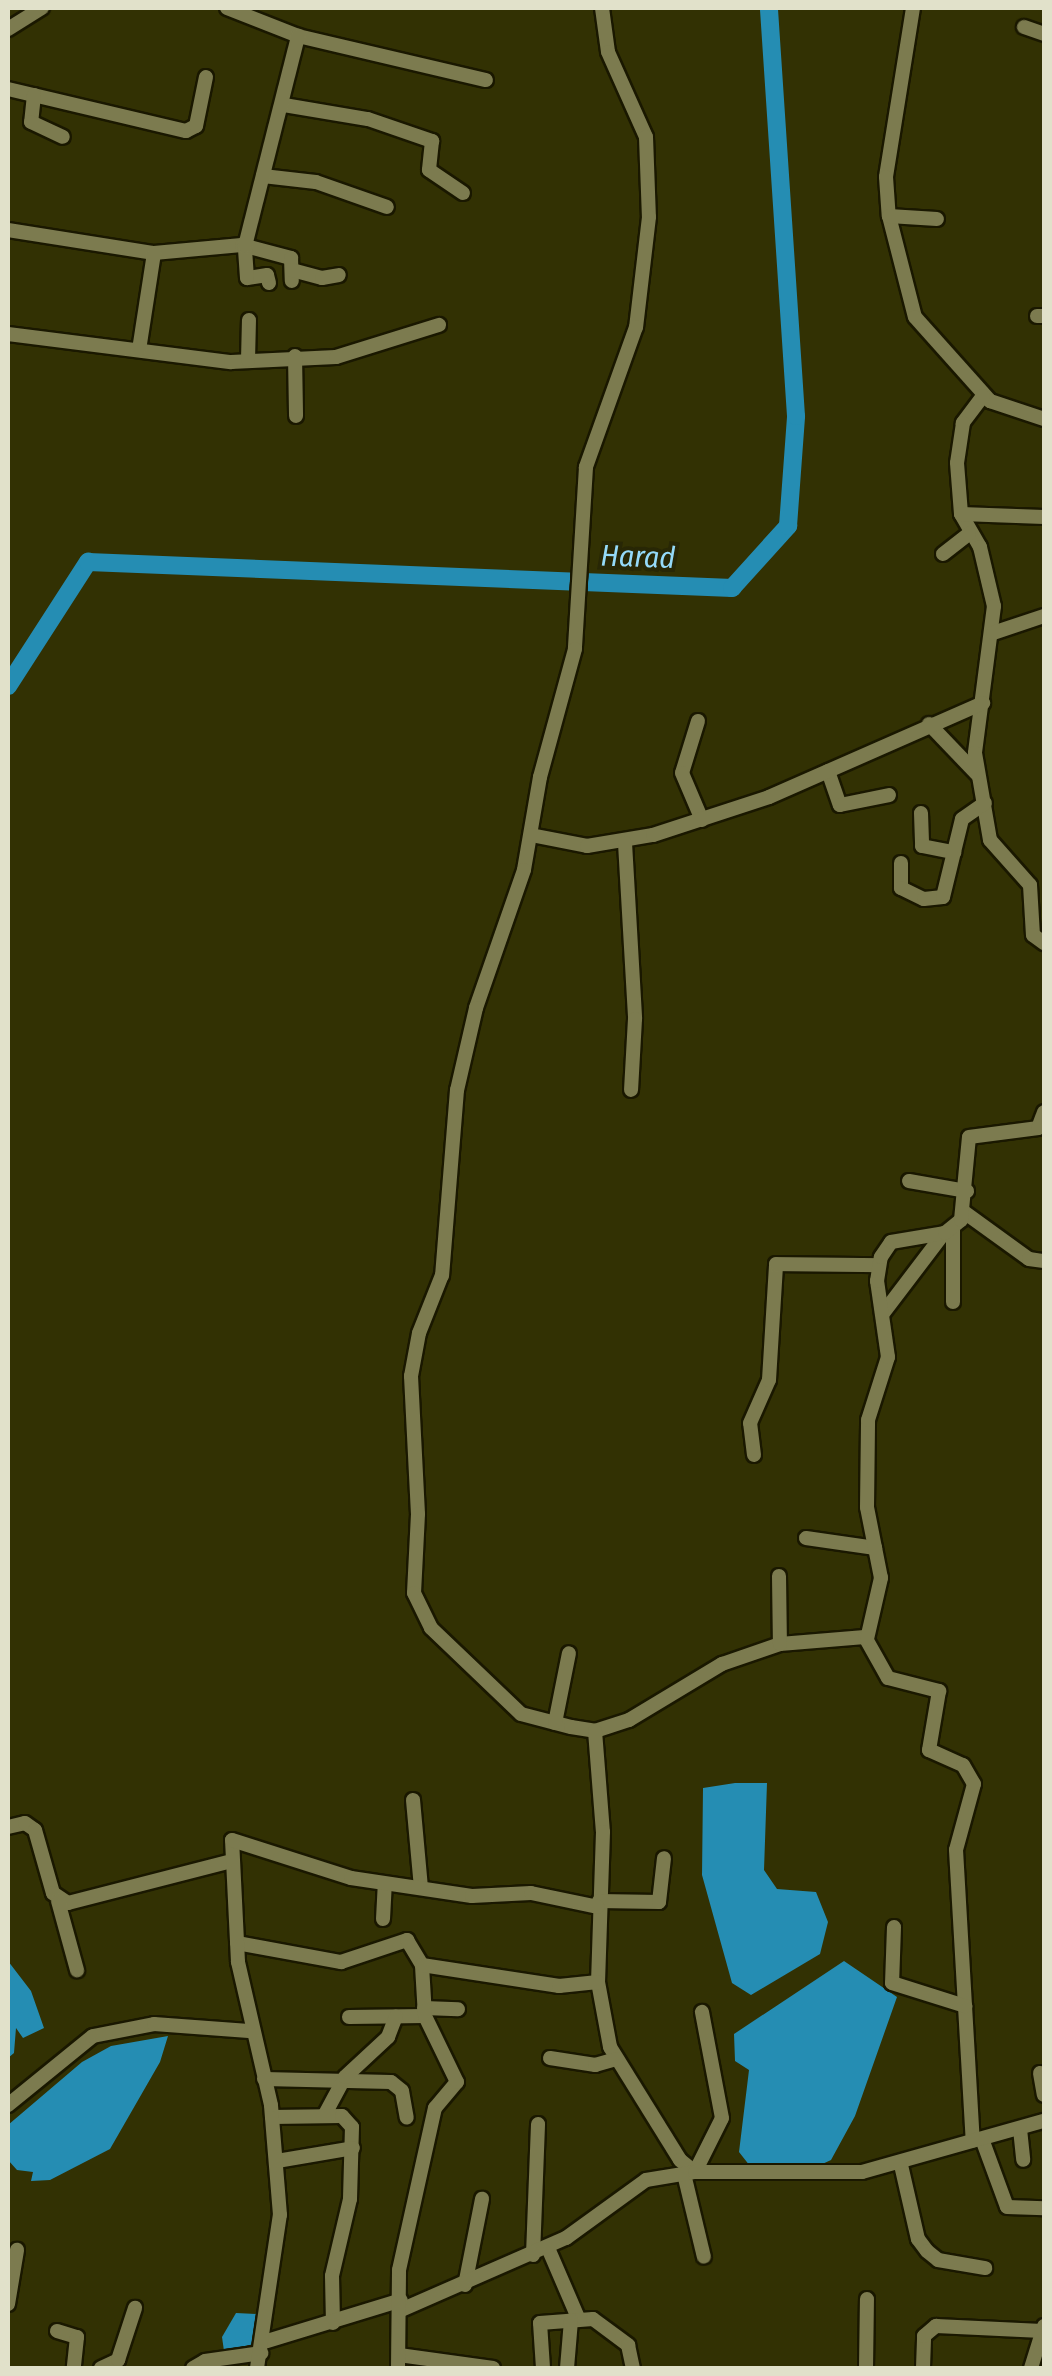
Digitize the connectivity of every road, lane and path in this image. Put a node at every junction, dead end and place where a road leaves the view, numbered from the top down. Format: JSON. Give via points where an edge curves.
{"nodes":[{"id":1,"x":42,"y":8,"type":"edge"},
{"id":2,"x":226,"y":8,"type":"edge"},
{"id":3,"x":602,"y":8,"type":"edge"},
{"id":4,"x":913,"y":8,"type":"edge"},
{"id":5,"x":8,"y":28,"type":"edge"},
{"id":6,"x":1024,"y":28,"type":"dead end"},
{"id":7,"x":1044,"y":34,"type":"edge"},
{"id":8,"x":298,"y":36,"type":"junction"},
{"id":9,"x":206,"y":77,"type":"dead end"},
{"id":10,"x":486,"y":80,"type":"dead end"},
{"id":11,"x":8,"y":89,"type":"edge"},
{"id":12,"x":34,"y":95,"type":"junction"},
{"id":13,"x":284,"y":105,"type":"junction"},
{"id":14,"x":64,"y":137,"type":"dead end"},
{"id":15,"x":263,"y":176,"type":"junction"},
{"id":16,"x":463,"y":193,"type":"dead end"},
{"id":17,"x":388,"y":207,"type":"dead end"},
{"id":18,"x":889,"y":216,"type":"junction"},
{"id":19,"x":937,"y":220,"type":"dead end"},
{"id":20,"x":8,"y":230,"type":"edge"},
{"id":21,"x":245,"y":246,"type":"junction"},
{"id":22,"x":154,"y":253,"type":"junction"},
{"id":23,"x":339,"y":275,"type":"dead end"},
{"id":24,"x":269,"y":283,"type":"dead end"},
{"id":25,"x":21,"y":320,"type":"dead end"},
{"id":26,"x":248,"y":320,"type":"dead end"},
{"id":27,"x":439,"y":325,"type":"dead end"},
{"id":28,"x":14,"y":335,"type":"edge"},
{"id":29,"x":138,"y":350,"type":"junction"},
{"id":30,"x":295,"y":356,"type":"junction"},
{"id":31,"x":248,"y":360,"type":"junction"},
{"id":32,"x":984,"y":396,"type":"junction"},
{"id":33,"x":296,"y":416,"type":"dead end"},
{"id":34,"x":1044,"y":419,"type":"edge"},
{"id":35,"x":961,"y":514,"type":"junction"},
{"id":36,"x":1044,"y":518,"type":"edge"},
{"id":37,"x":969,"y":534,"type":"junction"},
{"id":38,"x":943,"y":554,"type":"dead end"},
{"id":39,"x":1044,"y":616,"type":"edge"},
{"id":40,"x":993,"y":634,"type":"junction"},
{"id":41,"x":983,"y":703,"type":"junction"},
{"id":42,"x":698,"y":722,"type":"dead end"},
{"id":43,"x":929,"y":724,"type":"junction"},
{"id":44,"x":828,"y":771,"type":"junction"},
{"id":45,"x":978,"y":775,"type":"junction"},
{"id":46,"x":889,"y":794,"type":"dead end"},
{"id":47,"x":985,"y":803,"type":"junction"},
{"id":48,"x":920,"y":814,"type":"dead end"},
{"id":49,"x":702,"y":820,"type":"junction"},
{"id":50,"x":531,"y":834,"type":"junction"},
{"id":51,"x":625,"y":843,"type":"junction"},
{"id":52,"x":954,"y":852,"type":"junction"},
{"id":53,"x":900,"y":863,"type":"dead end"},
{"id":54,"x":1044,"y":942,"type":"edge"},
{"id":55,"x":631,"y":1090,"type":"dead end"},
{"id":56,"x":1044,"y":1112,"type":"edge"},
{"id":57,"x":909,"y":1181,"type":"dead end"},
{"id":58,"x":967,"y":1191,"type":"junction"},
{"id":59,"x":964,"y":1212,"type":"junction"},
{"id":60,"x":949,"y":1231,"type":"junction"},
{"id":61,"x":1044,"y":1261,"type":"edge"},
{"id":62,"x":878,"y":1265,"type":"junction"},
{"id":63,"x":953,"y":1302,"type":"dead end"},
{"id":64,"x":884,"y":1312,"type":"junction"},
{"id":65,"x":754,"y":1455,"type":"dead end"},
{"id":66,"x":806,"y":1538,"type":"dead end"},
{"id":67,"x":875,"y":1548,"type":"junction"},
{"id":68,"x":779,"y":1576,"type":"dead end"},
{"id":69,"x":867,"y":1639,"type":"junction"},
{"id":70,"x":780,"y":1644,"type":"junction"},
{"id":71,"x":570,"y":1653,"type":"dead end"},
{"id":72,"x":555,"y":1723,"type":"junction"},
{"id":73,"x":595,"y":1731,"type":"junction"},
{"id":74,"x":413,"y":1800,"type":"dead end"},
{"id":75,"x":8,"y":1827,"type":"edge"},
{"id":76,"x":664,"y":1858,"type":"dead end"},
{"id":77,"x":232,"y":1861,"type":"junction"},
{"id":78,"x":385,"y":1885,"type":"junction"},
{"id":79,"x":421,"y":1888,"type":"junction"},
{"id":80,"x":58,"y":1901,"type":"junction"},
{"id":81,"x":599,"y":1904,"type":"junction"},
{"id":82,"x":383,"y":1919,"type":"dead end"},
{"id":83,"x":894,"y":1927,"type":"dead end"},
{"id":84,"x":237,"y":1943,"type":"junction"},
{"id":85,"x":422,"y":1965,"type":"junction"},
{"id":86,"x":77,"y":1970,"type":"dead end"},
{"id":87,"x":598,"y":1982,"type":"junction"},
{"id":88,"x":964,"y":2006,"type":"junction"},
{"id":89,"x":458,"y":2009,"type":"dead end"},
{"id":90,"x":425,"y":2012,"type":"junction"},
{"id":91,"x":702,"y":2012,"type":"dead end"},
{"id":92,"x":396,"y":2016,"type":"junction"},
{"id":93,"x":349,"y":2017,"type":"dead end"},
{"id":94,"x":249,"y":2031,"type":"junction"},
{"id":95,"x":550,"y":2058,"type":"dead end"},
{"id":96,"x":616,"y":2059,"type":"junction"},
{"id":97,"x":1040,"y":2073,"type":"dead end"},
{"id":98,"x":345,"y":2077,"type":"junction"},
{"id":99,"x":264,"y":2078,"type":"junction"},
{"id":100,"x":1044,"y":2095,"type":"edge"},
{"id":101,"x":8,"y":2104,"type":"edge"},
{"id":102,"x":324,"y":2116,"type":"junction"},
{"id":103,"x":272,"y":2118,"type":"junction"},
{"id":104,"x":407,"y":2118,"type":"dead end"},
{"id":105,"x":1044,"y":2121,"type":"edge"},
{"id":106,"x":538,"y":2124,"type":"dead end"},
{"id":107,"x":1020,"y":2129,"type":"junction"},
{"id":108,"x":978,"y":2140,"type":"junction"},
{"id":109,"x":352,"y":2148,"type":"junction"},
{"id":110,"x":1023,"y":2160,"type":"dead end"},
{"id":111,"x":276,"y":2161,"type":"junction"},
{"id":112,"x":901,"y":2165,"type":"junction"},
{"id":113,"x":689,"y":2173,"type":"junction"},
{"id":114,"x":482,"y":2198,"type":"dead end"},
{"id":115,"x":1044,"y":2208,"type":"edge"},
{"id":116,"x":548,"y":2248,"type":"junction"},
{"id":117,"x":17,"y":2250,"type":"dead end"},
{"id":118,"x":533,"y":2255,"type":"junction"},
{"id":119,"x":704,"y":2258,"type":"dead end"},
{"id":120,"x":985,"y":2268,"type":"dead end"},
{"id":121,"x":465,"y":2285,"type":"junction"},
{"id":122,"x":867,"y":2299,"type":"dead end"},
{"id":123,"x":8,"y":2304,"type":"edge"},
{"id":124,"x":401,"y":2305,"type":"junction"},
{"id":125,"x":135,"y":2308,"type":"dead end"},
{"id":126,"x":575,"y":2320,"type":"junction"},
{"id":127,"x":334,"y":2323,"type":"junction"},
{"id":128,"x":1044,"y":2328,"type":"edge"},
{"id":129,"x":57,"y":2331,"type":"dead end"},
{"id":130,"x":261,"y":2355,"type":"edge"},
{"id":131,"x":403,"y":2362,"type":"edge"},
{"id":132,"x":74,"y":2367,"type":"edge"},
{"id":133,"x":100,"y":2368,"type":"edge"},
{"id":134,"x":193,"y":2368,"type":"edge"},
{"id":135,"x":494,"y":2368,"type":"edge"},
{"id":136,"x":543,"y":2368,"type":"edge"},
{"id":137,"x":568,"y":2368,"type":"edge"},
{"id":138,"x":633,"y":2368,"type":"edge"},
{"id":139,"x":866,"y":2368,"type":"edge"},
{"id":140,"x":923,"y":2368,"type":"edge"},
{"id":141,"x":1031,"y":2368,"type":"edge"}],
"edges":[{"from":1,"to":5,"type":"street"},
{"from":2,"to":8,"type":"street"},
{"from":3,"to":50,"type":"street","via":[[608,52],[646,136],[650,217],[636,327],[586,467],[575,649]]},
{"from":4,"to":18,"type":"street","via":[[886,177]]},
{"from":6,"to":7,"type":"street"},
{"from":8,"to":10,"type":"street"},
{"from":8,"to":13,"type":"street"},
{"from":9,"to":12,"type":"street","via":[[192,131]]},
{"from":11,"to":12,"type":"street"},
{"from":12,"to":14,"type":"street","via":[[31,122]]},
{"from":13,"to":15,"type":"street"},
{"from":13,"to":16,"type":"street","via":[[368,119],[432,142],[429,170]]},
{"from":15,"to":17,"type":"street","via":[[316,182]]},
{"from":15,"to":21,"type":"street"},
{"from":18,"to":19,"type":"street"},
{"from":18,"to":32,"type":"street","via":[[915,317]]},
{"from":20,"to":22,"type":"street"},
{"from":21,"to":22,"type":"street"},
{"from":21,"to":23,"type":"street","via":[[291,258],[292,276]]},
{"from":21,"to":24,"type":"street","via":[[247,278],[267,275]]},
{"from":22,"to":29,"type":"street"},
{"from":25,"to":28,"type":"street"},
{"from":26,"to":31,"type":"street"},
{"from":27,"to":30,"type":"street","via":[[336,357]]},
{"from":28,"to":29,"type":"street"},
{"from":29,"to":31,"type":"street","via":[[210,362]]},
{"from":30,"to":31,"type":"street"},
{"from":30,"to":33,"type":"street"},
{"from":32,"to":34,"type":"street","via":[[1012,413]]},
{"from":32,"to":35,"type":"street","via":[[963,422],[956,462]]},
{"from":35,"to":36,"type":"street"},
{"from":35,"to":37,"type":"street"},
{"from":37,"to":38,"type":"street"},
{"from":37,"to":40,"type":"street","via":[[990,585]]},
{"from":39,"to":40,"type":"street"},
{"from":40,"to":41,"type":"street"},
{"from":41,"to":43,"type":"street"},
{"from":41,"to":45,"type":"street"},
{"from":42,"to":49,"type":"street","via":[[682,774]]},
{"from":43,"to":44,"type":"street"},
{"from":43,"to":45,"type":"street"},
{"from":44,"to":46,"type":"street","via":[[840,805]]},
{"from":44,"to":49,"type":"street"},
{"from":45,"to":47,"type":"street"},
{"from":47,"to":52,"type":"street","via":[[962,819]]},
{"from":47,"to":54,"type":"street","via":[[990,840],[1030,885],[1032,934]]},
{"from":48,"to":52,"type":"street","via":[[922,846]]},
{"from":49,"to":51,"type":"street"},
{"from":50,"to":51,"type":"street","via":[[587,846]]},
{"from":50,"to":72,"type":"street","via":[[458,1090],[442,1275],[419,1332],[412,1376],[418,1514],[411,1574],[418,1610],[430,1628],[521,1714]]},
{"from":51,"to":55,"type":"street","via":[[635,1020]]},
{"from":52,"to":53,"type":"street","via":[[949,887],[939,899],[901,888]]},
{"from":56,"to":58,"type":"street","via":[[1038,1128],[970,1137],[963,1158]]},
{"from":57,"to":58,"type":"street"},
{"from":58,"to":59,"type":"street"},
{"from":59,"to":60,"type":"street"},
{"from":59,"to":61,"type":"street","via":[[1029,1260]]},
{"from":60,"to":62,"type":"street","via":[[891,1242]]},
{"from":60,"to":63,"type":"street"},
{"from":60,"to":64,"type":"street"},
{"from":62,"to":64,"type":"street"},
{"from":62,"to":65,"type":"street","via":[[776,1264],[769,1380],[750,1423]]},
{"from":64,"to":67,"type":"street","via":[[888,1357],[868,1420]]},
{"from":66,"to":67,"type":"street"},
{"from":67,"to":69,"type":"street","via":[[881,1578]]},
{"from":68,"to":70,"type":"street"},
{"from":69,"to":70,"type":"street"},
{"from":69,"to":88,"type":"street","via":[[888,1678],[939,1692],[930,1750],[972,1773],[956,1850]]},
{"from":70,"to":73,"type":"street","via":[[748,1651],[660,1704]]},
{"from":71,"to":72,"type":"street"},
{"from":72,"to":73,"type":"street"},
{"from":73,"to":81,"type":"street","via":[[604,1832]]},
{"from":74,"to":79,"type":"street"},
{"from":75,"to":80,"type":"street","via":[[25,1823],[36,1830]]},
{"from":76,"to":81,"type":"street","via":[[659,1902]]},
{"from":77,"to":78,"type":"street","via":[[232,1840]]},
{"from":77,"to":80,"type":"street"},
{"from":77,"to":84,"type":"street"},
{"from":78,"to":79,"type":"street"},
{"from":78,"to":82,"type":"street"},
{"from":79,"to":81,"type":"street"},
{"from":80,"to":86,"type":"street"},
{"from":81,"to":87,"type":"street"},
{"from":83,"to":88,"type":"street","via":[[892,1983]]},
{"from":84,"to":85,"type":"street","via":[[341,1962],[407,1940]]},
{"from":84,"to":94,"type":"street"},
{"from":85,"to":87,"type":"street","via":[[559,1986]]},
{"from":85,"to":90,"type":"street"},
{"from":87,"to":96,"type":"street"},
{"from":88,"to":108,"type":"street"},
{"from":89,"to":90,"type":"street"},
{"from":90,"to":92,"type":"street"},
{"from":90,"to":124,"type":"street","via":[[457,2082],[434,2108],[399,2270]]},
{"from":91,"to":113,"type":"street","via":[[722,2118]]},
{"from":92,"to":93,"type":"street"},
{"from":92,"to":98,"type":"street","via":[[388,2037]]},
{"from":94,"to":99,"type":"street"},
{"from":94,"to":101,"type":"street","via":[[154,2024],[93,2036]]},
{"from":95,"to":96,"type":"street","via":[[595,2065]]},
{"from":96,"to":113,"type":"street"},
{"from":97,"to":100,"type":"street"},
{"from":98,"to":99,"type":"street"},
{"from":98,"to":102,"type":"street"},
{"from":98,"to":104,"type":"street","via":[[398,2086]]},
{"from":99,"to":103,"type":"street"},
{"from":102,"to":103,"type":"street"},
{"from":102,"to":109,"type":"street","via":[[348,2119]]},
{"from":103,"to":111,"type":"street"},
{"from":105,"to":107,"type":"street"},
{"from":106,"to":118,"type":"street"},
{"from":107,"to":108,"type":"street"},
{"from":107,"to":110,"type":"street"},
{"from":108,"to":112,"type":"street"},
{"from":108,"to":115,"type":"street","via":[[1007,2207]]},
{"from":109,"to":111,"type":"street"},
{"from":109,"to":127,"type":"street","via":[[350,2199],[332,2276]]},
{"from":111,"to":130,"type":"street","via":[[280,2215]]},
{"from":112,"to":113,"type":"street","via":[[793,2176]]},
{"from":112,"to":120,"type":"street","via":[[918,2239],[927,2251],[938,2260]]},
{"from":113,"to":116,"type":"street","via":[[626,2190],[585,2228]]},
{"from":113,"to":119,"type":"street"},
{"from":114,"to":121,"type":"street"},
{"from":116,"to":118,"type":"street"},
{"from":116,"to":126,"type":"street"},
{"from":117,"to":123,"type":"street"},
{"from":118,"to":121,"type":"street"},
{"from":121,"to":124,"type":"street"},
{"from":122,"to":139,"type":"street"},
{"from":124,"to":127,"type":"street"},
{"from":124,"to":131,"type":"street"},
{"from":125,"to":133,"type":"street","via":[[118,2360]]},
{"from":126,"to":136,"type":"street","via":[[540,2323]]},
{"from":126,"to":137,"type":"street"},
{"from":126,"to":138,"type":"street","via":[[596,2320],[628,2345]]},
{"from":127,"to":130,"type":"street"},
{"from":128,"to":140,"type":"street","via":[[936,2326],[924,2336]]},
{"from":128,"to":141,"type":"street"},
{"from":129,"to":132,"type":"street","via":[[76,2337]]},
{"from":130,"to":134,"type":"street"},
{"from":131,"to":135,"type":"street"},
{"from":132,"to":133,"type":"street"}]}
